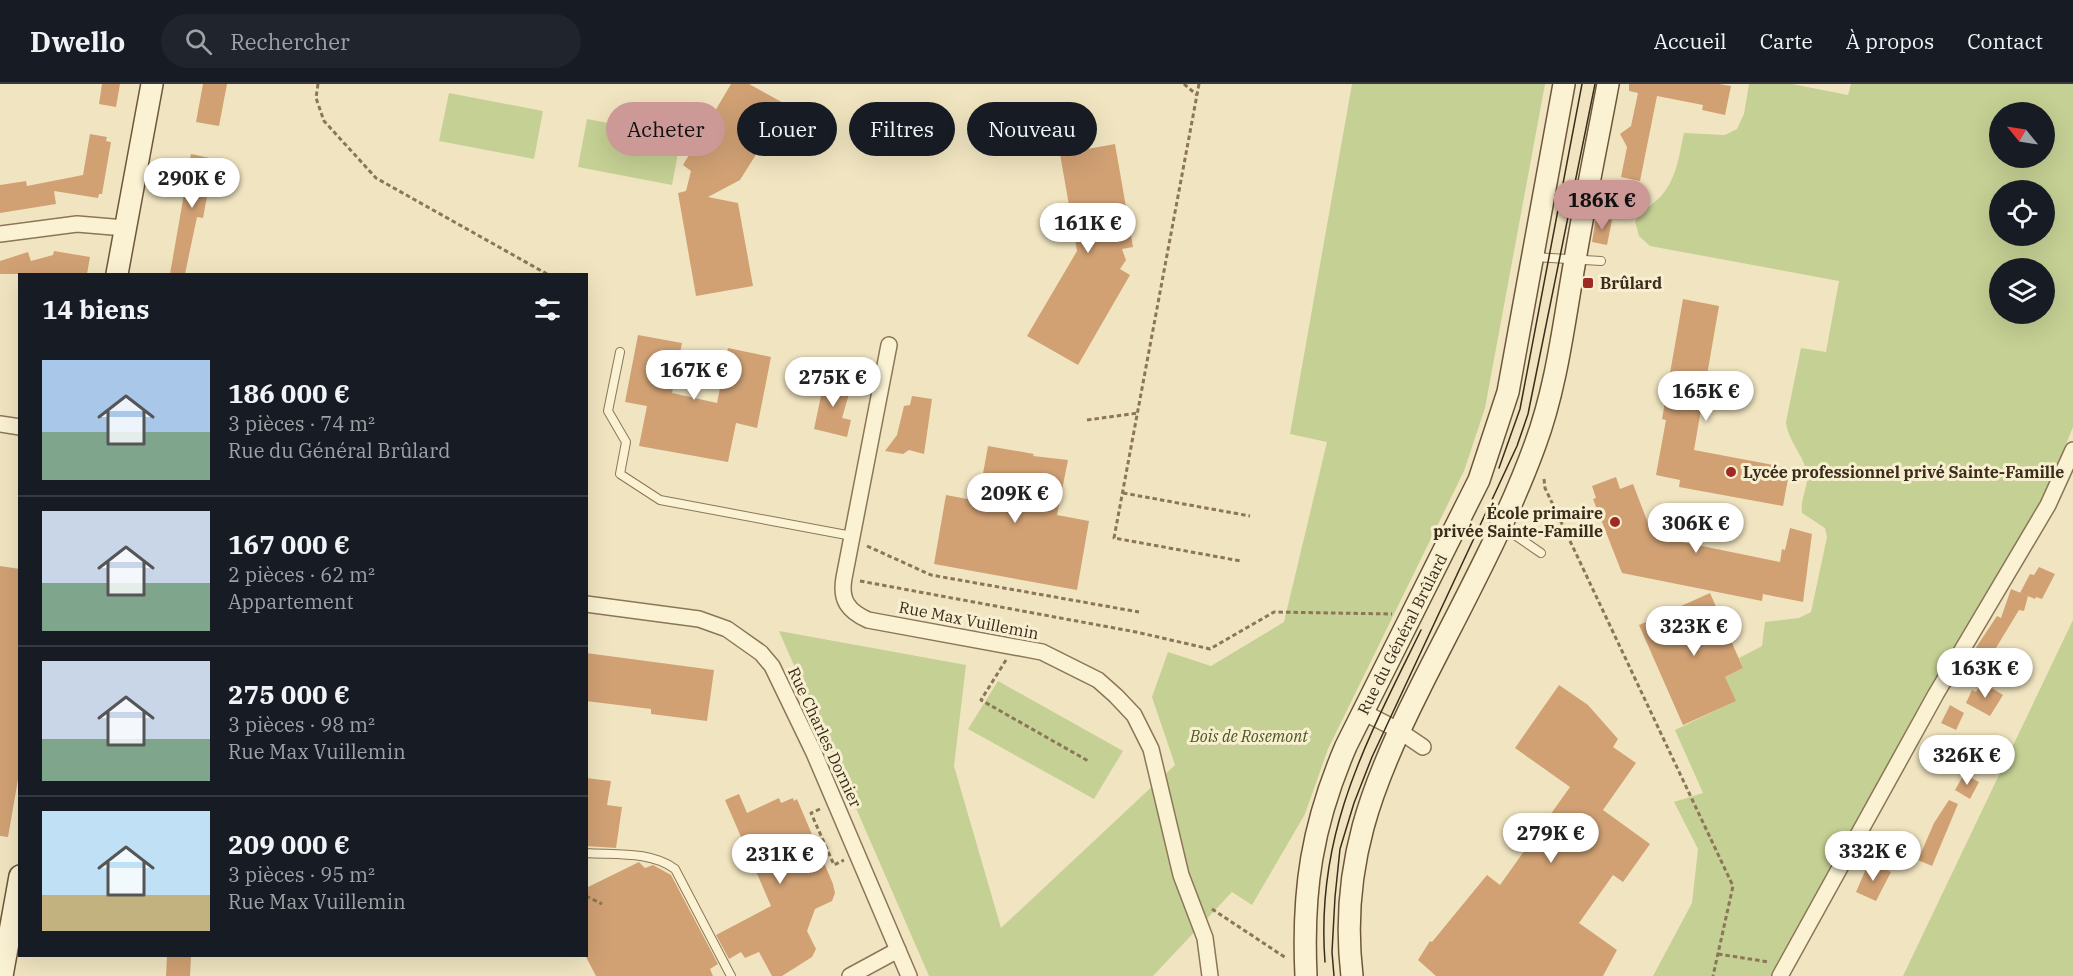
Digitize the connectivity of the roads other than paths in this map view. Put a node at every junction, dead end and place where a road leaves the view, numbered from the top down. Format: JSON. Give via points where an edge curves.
{"nodes":[{"id":1,"x":152,"y":84,"type":"edge"},
{"id":2,"x":1564,"y":84,"type":"edge"},
{"id":3,"x":1608,"y":84,"type":"edge"},
{"id":4,"x":125,"y":228,"type":"junction"},
{"id":5,"x":0,"y":234,"type":"edge"},
{"id":6,"x":1533,"y":257,"type":"junction"},
{"id":7,"x":1575,"y":259,"type":"junction"},
{"id":8,"x":1600,"y":261,"type":"dead end"},
{"id":9,"x":117,"y":273,"type":"edge"},
{"id":10,"x":889,"y":345,"type":"dead end"},
{"id":11,"x":620,"y":352,"type":"dead end"},
{"id":12,"x":0,"y":424,"type":"edge"},
{"id":13,"x":18,"y":427,"type":"edge"},
{"id":14,"x":2073,"y":450,"type":"edge"},
{"id":15,"x":1500,"y":524,"type":"junction"},
{"id":16,"x":852,"y":536,"type":"junction"},
{"id":17,"x":1541,"y":553,"type":"dead end"},
{"id":18,"x":588,"y":604,"type":"edge"},
{"id":19,"x":1363,"y":712,"type":"junction"},
{"id":20,"x":1398,"y":730,"type":"junction"},
{"id":21,"x":1423,"y":747,"type":"dead end"},
{"id":22,"x":588,"y":853,"type":"edge"},
{"id":23,"x":18,"y":887,"type":"edge"},
{"id":24,"x":897,"y":950,"type":"junction"},
{"id":25,"x":1783,"y":971,"type":"edge"},
{"id":26,"x":2,"y":976,"type":"edge"},
{"id":27,"x":731,"y":976,"type":"edge"},
{"id":28,"x":850,"y":976,"type":"edge"},
{"id":29,"x":909,"y":976,"type":"edge"},
{"id":30,"x":1210,"y":976,"type":"edge"},
{"id":31,"x":1306,"y":976,"type":"edge"},
{"id":32,"x":1352,"y":976,"type":"edge"}],
"edges":[{"from":1,"to":4,"type":"main road"},
{"from":2,"to":6,"type":"main road","name":"Rue du Général Brûlard"},
{"from":3,"to":7,"type":"main road"},
{"from":4,"to":5,"type":"street","via":[[77,224]]},
{"from":4,"to":9,"type":"main road"},
{"from":6,"to":7,"type":"lane"},
{"from":6,"to":19,"type":"main road","name":"Rue du Général Brûlard","via":[[1508,392],[1479,480]]},
{"from":7,"to":8,"type":"lane"},
{"from":7,"to":15,"type":"main road","via":[[1536,443]]},
{"from":10,"to":16,"type":"street","name":"Rue Max Vuillemin"},
{"from":11,"to":16,"type":"lane","via":[[608,411],[626,442],[620,474],[660,500]]},
{"from":12,"to":13,"type":"street"},
{"from":14,"to":25,"type":"street","via":[[2048,505],[1936,694]]},
{"from":15,"to":17,"type":"lane"},
{"from":15,"to":20,"type":"main road"},
{"from":16,"to":30,"type":"street","name":"Rue Max Vuillemin","via":[[842,591],[848,607],[856,614],[868,620],[1042,651],[1098,680],[1134,716],[1151,748],[1181,875],[1205,938]]},
{"from":18,"to":24,"type":"street","name":"Rue Charles Dornier","via":[[699,619],[727,629],[761,653],[795,710]]},
{"from":19,"to":20,"type":"street"},
{"from":19,"to":31,"type":"main road","name":"Rue du Général Brûlard","via":[[1331,781],[1314,838],[1306,887]]},
{"from":20,"to":21,"type":"street"},
{"from":20,"to":32,"type":"main road","via":[[1375,784],[1357,845],[1348,914]]},
{"from":22,"to":27,"type":"lane","via":[[639,856],[667,862],[675,868]]},
{"from":23,"to":26,"type":"main road"},
{"from":24,"to":28,"type":"street"},
{"from":24,"to":29,"type":"street","name":"Rue Charles Dornier"}]}
